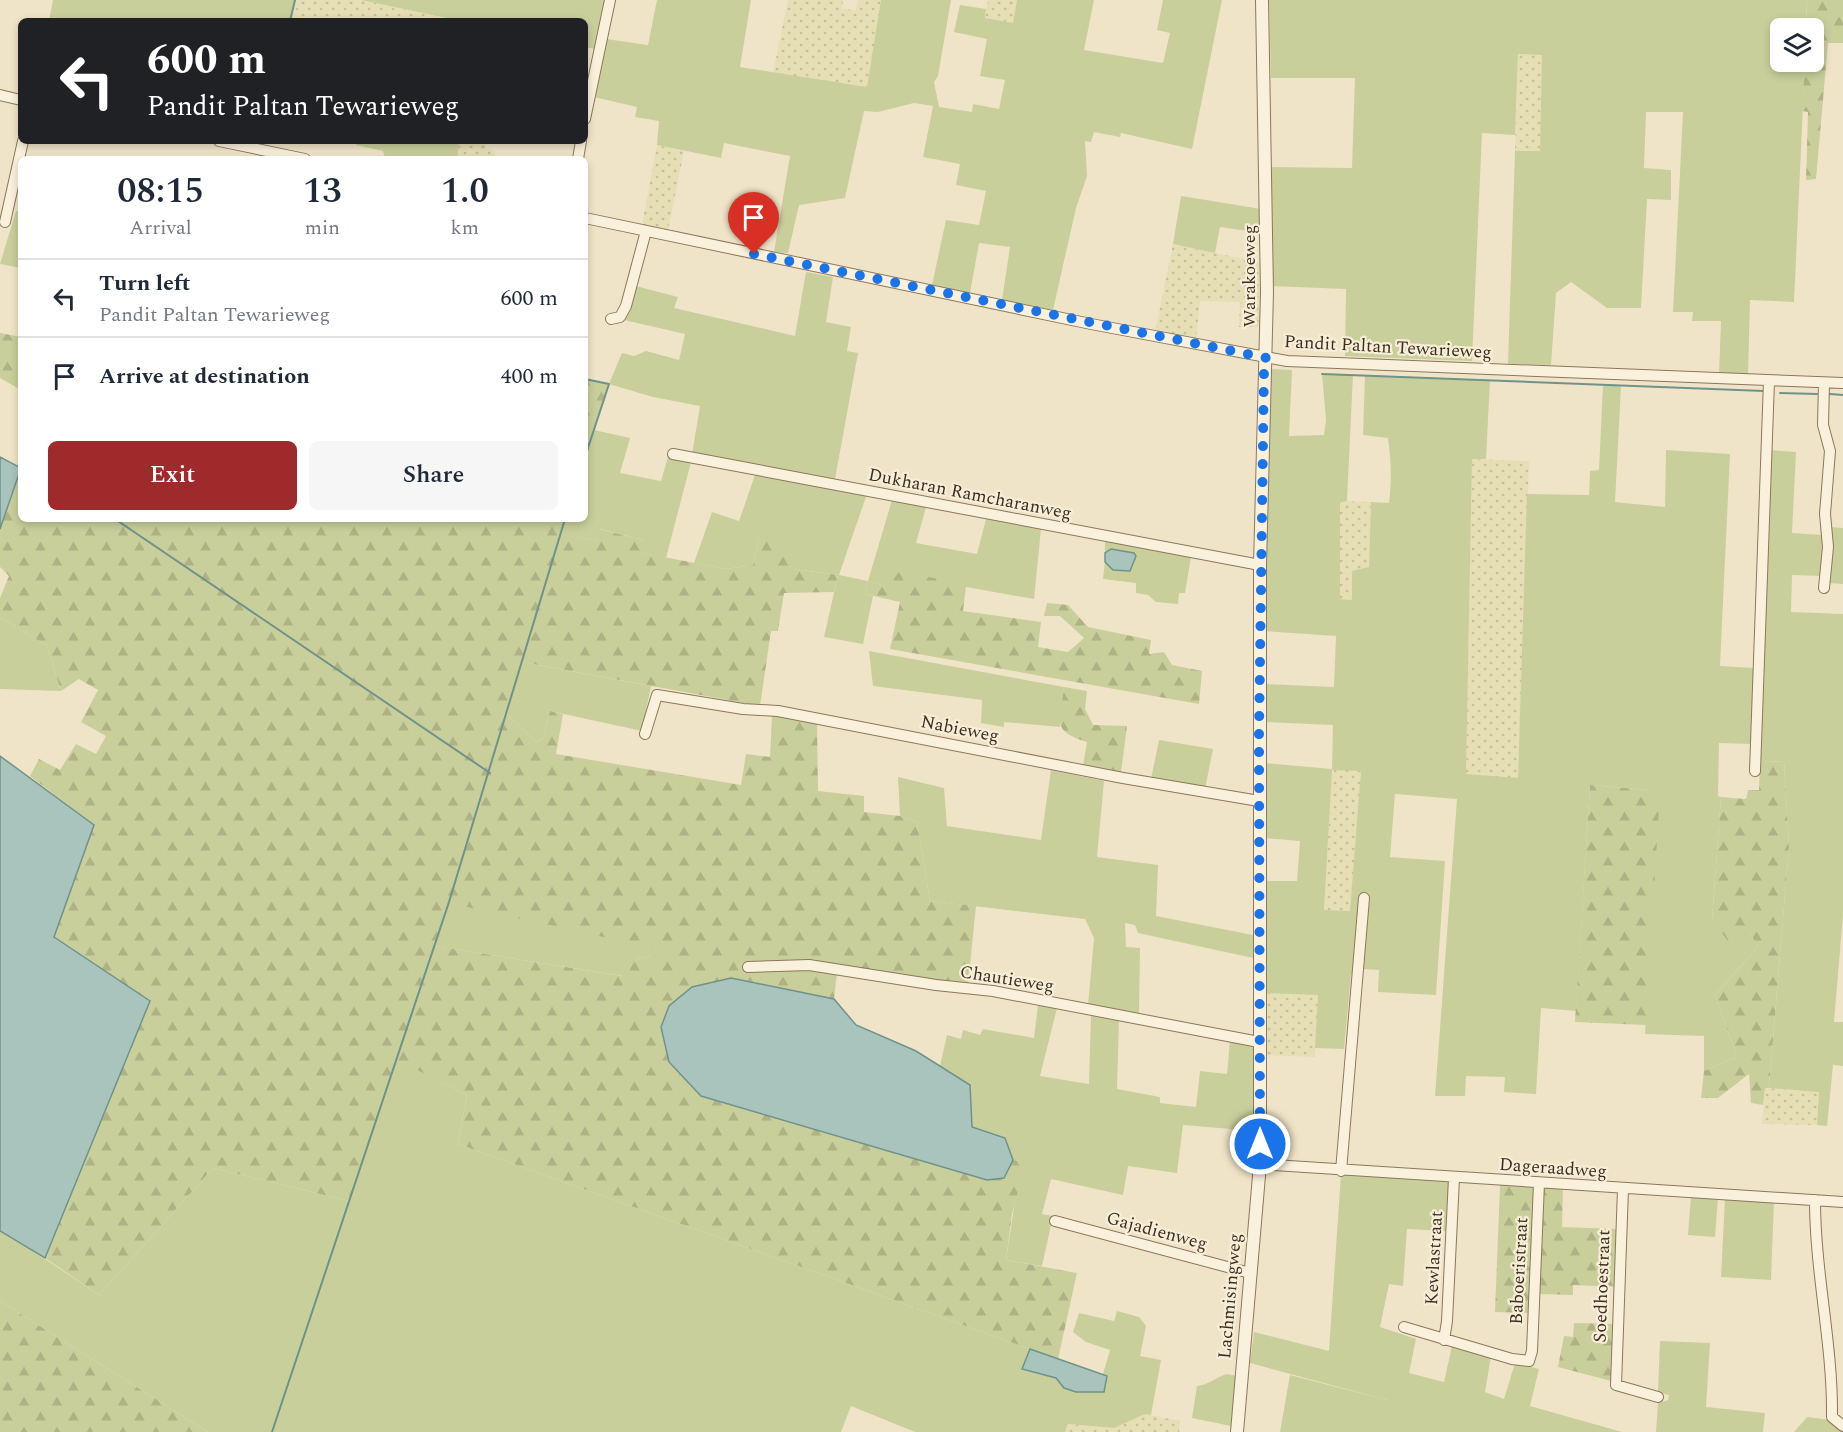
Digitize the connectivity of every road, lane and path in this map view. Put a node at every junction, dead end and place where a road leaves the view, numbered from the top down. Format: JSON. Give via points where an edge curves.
{"nodes":[{"id":1,"x":610,"y":0,"type":"edge"},
{"id":2,"x":1262,"y":0,"type":"edge"},
{"id":3,"x":0,"y":95,"type":"edge"},
{"id":4,"x":18,"y":99,"type":"edge"},
{"id":5,"x":588,"y":105,"type":"edge"},
{"id":6,"x":233,"y":144,"type":"edge"},
{"id":7,"x":290,"y":156,"type":"edge"},
{"id":8,"x":18,"y":164,"type":"edge"},
{"id":9,"x":588,"y":219,"type":"edge"},
{"id":10,"x":5,"y":222,"type":"dead end"},
{"id":11,"x":646,"y":231,"type":"junction"},
{"id":12,"x":611,"y":319,"type":"dead end"},
{"id":13,"x":1267,"y":358,"type":"junction"},
{"id":14,"x":1769,"y":381,"type":"junction"},
{"id":15,"x":1824,"y":383,"type":"junction"},
{"id":16,"x":1843,"y":383,"type":"edge"},
{"id":17,"x":673,"y":454,"type":"dead end"},
{"id":18,"x":1260,"y":565,"type":"junction"},
{"id":19,"x":1824,"y":588,"type":"dead end"},
{"id":20,"x":645,"y":734,"type":"dead end"},
{"id":21,"x":1755,"y":771,"type":"dead end"},
{"id":22,"x":1259,"y":801,"type":"junction"},
{"id":23,"x":1364,"y":897,"type":"dead end"},
{"id":24,"x":748,"y":967,"type":"dead end"},
{"id":25,"x":1259,"y":1042,"type":"junction"},
{"id":26,"x":1260,"y":1164,"type":"junction"},
{"id":27,"x":1341,"y":1171,"type":"junction"},
{"id":28,"x":1454,"y":1178,"type":"junction"},
{"id":29,"x":1539,"y":1183,"type":"junction"},
{"id":30,"x":1623,"y":1189,"type":"junction"},
{"id":31,"x":1815,"y":1200,"type":"junction"},
{"id":32,"x":1843,"y":1202,"type":"edge"},
{"id":33,"x":1055,"y":1221,"type":"dead end"},
{"id":34,"x":1250,"y":1274,"type":"junction"},
{"id":35,"x":1404,"y":1327,"type":"dead end"},
{"id":36,"x":1443,"y":1340,"type":"junction"},
{"id":37,"x":1658,"y":1397,"type":"dead end"},
{"id":38,"x":1843,"y":1426,"type":"edge"},
{"id":39,"x":1237,"y":1432,"type":"edge"}],
"edges":[{"from":1,"to":5,"type":"street"},
{"from":2,"to":13,"type":"street","name":"Warakoeweg"},
{"from":3,"to":4,"type":"street"},
{"from":6,"to":7,"type":"street"},
{"from":8,"to":10,"type":"street"},
{"from":9,"to":11,"type":"street","name":"Pandit Paltan Tewarieweg"},
{"from":11,"to":12,"type":"street","via":[[626,306],[620,316]]},
{"from":11,"to":13,"type":"street","name":"Pandit Paltan Tewarieweg"},
{"from":13,"to":14,"type":"street","name":"Pandit Paltan Tewarieweg"},
{"from":13,"to":18,"type":"street","name":"Warakoeweg"},
{"from":14,"to":15,"type":"street","name":"Pandit Paltan Tewarieweg"},
{"from":14,"to":21,"type":"street"},
{"from":15,"to":16,"type":"street","name":"Pandit Paltan Tewarieweg"},
{"from":15,"to":19,"type":"street","via":[[1823,424],[1830,451]]},
{"from":17,"to":18,"type":"street","name":"Dukharan Ramcharanweg"},
{"from":18,"to":22,"type":"street","name":"Warakoeweg"},
{"from":20,"to":22,"type":"street","name":"Nabieweg","via":[[655,695],[778,711]]},
{"from":22,"to":25,"type":"street","name":"Warakoeweg"},
{"from":23,"to":27,"type":"street"},
{"from":24,"to":25,"type":"street","name":"Chautieweg","via":[[809,965],[993,991]]},
{"from":25,"to":26,"type":"street","name":"Warakoeweg"},
{"from":26,"to":27,"type":"street","name":"Dageraadweg"},
{"from":26,"to":34,"type":"street","name":"Lachmisingweg"},
{"from":27,"to":28,"type":"street","name":"Dageraadweg"},
{"from":28,"to":29,"type":"street","name":"Dageraadweg"},
{"from":28,"to":36,"type":"street","name":"Kewlastraat"},
{"from":29,"to":30,"type":"street","name":"Dageraadweg"},
{"from":29,"to":36,"type":"street","name":"Baboeristraat","via":[[1529,1361]]},
{"from":30,"to":31,"type":"street","name":"Dageraadweg"},
{"from":30,"to":37,"type":"street","name":"Soedhoestraat","via":[[1616,1385]]},
{"from":31,"to":32,"type":"street","name":"Dageraadweg"},
{"from":31,"to":38,"type":"street","via":[[1820,1281],[1834,1390],[1832,1417]]},
{"from":33,"to":34,"type":"street","name":"Gajadienweg"},
{"from":34,"to":39,"type":"street","name":"Lachmisingweg"},
{"from":35,"to":36,"type":"street"}]}
